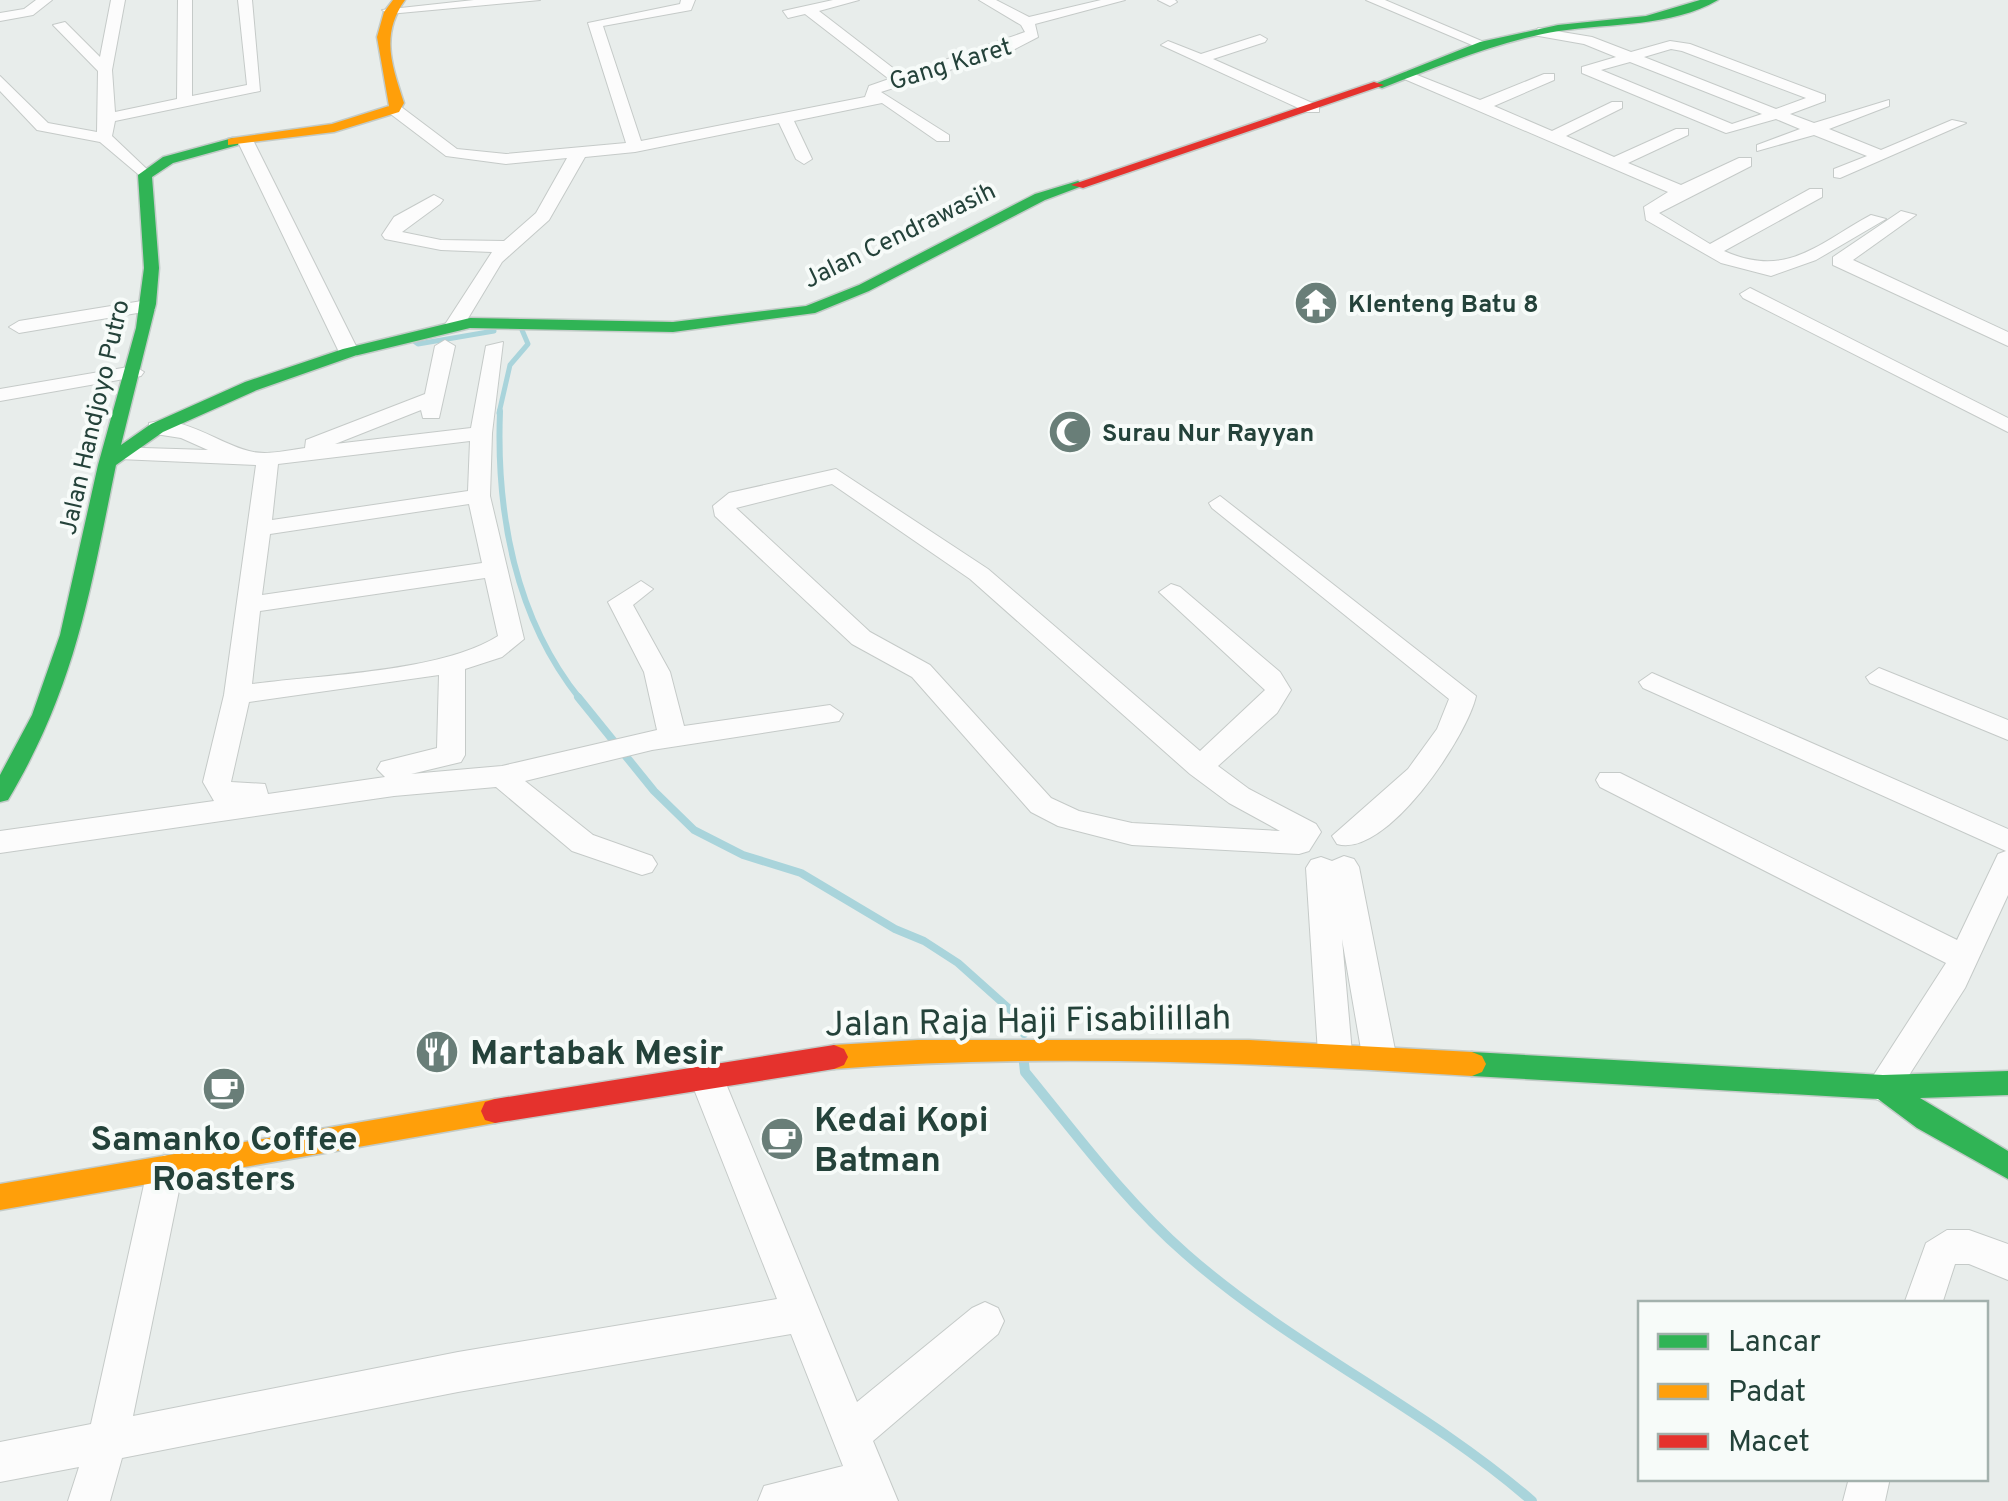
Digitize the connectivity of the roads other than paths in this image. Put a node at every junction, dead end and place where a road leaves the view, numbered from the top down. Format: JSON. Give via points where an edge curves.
{"nodes":[{"id":1,"x":44,"y":0,"type":"edge"},
{"id":2,"x":118,"y":0,"type":"edge"},
{"id":3,"x":186,"y":0,"type":"edge"},
{"id":4,"x":245,"y":0,"type":"edge"},
{"id":5,"x":533,"y":0,"type":"edge"},
{"id":6,"x":688,"y":0,"type":"edge"},
{"id":7,"x":852,"y":0,"type":"edge"},
{"id":8,"x":986,"y":0,"type":"edge"},
{"id":9,"x":1118,"y":0,"type":"edge"},
{"id":10,"x":1418,"y":0,"type":"edge"},
{"id":11,"x":1712,"y":0,"type":"edge"},
{"id":12,"x":1380,"y":3,"type":"edge"},
{"id":13,"x":394,"y":5,"type":"edge"},
{"id":14,"x":808,"y":10,"type":"junction"},
{"id":15,"x":788,"y":14,"type":"dead end"},
{"id":16,"x":0,"y":17,"type":"edge"},
{"id":17,"x":1027,"y":22,"type":"junction"},
{"id":18,"x":60,"y":26,"type":"dead end"},
{"id":19,"x":1589,"y":33,"type":"junction"},
{"id":20,"x":1260,"y":38,"type":"dead end"},
{"id":21,"x":1168,"y":45,"type":"dead end"},
{"id":22,"x":1484,"y":45,"type":"junction"},
{"id":23,"x":1632,"y":57,"type":"junction"},
{"id":24,"x":1200,"y":59,"type":"junction"},
{"id":25,"x":106,"y":70,"type":"junction"},
{"id":26,"x":1407,"y":74,"type":"junction"},
{"id":27,"x":1548,"y":77,"type":"dead end"},
{"id":28,"x":898,"y":78,"type":"junction"},
{"id":29,"x":1,"y":83,"type":"edge"},
{"id":30,"x":879,"y":99,"type":"junction"},
{"id":31,"x":1884,"y":102,"type":"dead end"},
{"id":32,"x":186,"y":103,"type":"junction"},
{"id":33,"x":1618,"y":105,"type":"dead end"},
{"id":34,"x":1484,"y":106,"type":"junction"},
{"id":35,"x":1313,"y":108,"type":"junction"},
{"id":36,"x":394,"y":109,"type":"junction"},
{"id":37,"x":1779,"y":114,"type":"junction"},
{"id":38,"x":784,"y":117,"type":"junction"},
{"id":39,"x":108,"y":118,"type":"junction"},
{"id":40,"x":1958,"y":123,"type":"dead end"},
{"id":41,"x":1815,"y":128,"type":"junction"},
{"id":42,"x":1682,"y":132,"type":"dead end"},
{"id":43,"x":1554,"y":136,"type":"junction"},
{"id":44,"x":104,"y":137,"type":"junction"},
{"id":45,"x":943,"y":138,"type":"dead end"},
{"id":46,"x":246,"y":142,"type":"junction"},
{"id":47,"x":635,"y":146,"type":"junction"},
{"id":48,"x":1763,"y":148,"type":"dead end"},
{"id":49,"x":577,"y":156,"type":"junction"},
{"id":50,"x":1882,"y":156,"type":"junction"},
{"id":51,"x":804,"y":160,"type":"dead end"},
{"id":52,"x":1616,"y":162,"type":"junction"},
{"id":53,"x":1745,"y":162,"type":"dead end"},
{"id":54,"x":1840,"y":173,"type":"dead end"},
{"id":55,"x":144,"y":175,"type":"junction"},
{"id":56,"x":1681,"y":191,"type":"junction"},
{"id":57,"x":1816,"y":192,"type":"dead end"},
{"id":58,"x":434,"y":200,"type":"dead end"},
{"id":59,"x":1907,"y":215,"type":"dead end"},
{"id":60,"x":1876,"y":220,"type":"dead end"},
{"id":61,"x":510,"y":247,"type":"junction"},
{"id":62,"x":1712,"y":250,"type":"junction"},
{"id":63,"x":1750,"y":294,"type":"dead end"},
{"id":64,"x":148,"y":306,"type":"junction"},
{"id":65,"x":19,"y":327,"type":"dead end"},
{"id":66,"x":450,"y":336,"type":"junction"},
{"id":67,"x":2008,"y":340,"type":"edge"},
{"id":68,"x":496,"y":346,"type":"dead end"},
{"id":69,"x":348,"y":352,"type":"junction"},
{"id":70,"x":134,"y":372,"type":"junction"},
{"id":71,"x":0,"y":395,"type":"edge"},
{"id":72,"x":434,"y":398,"type":"junction"},
{"id":73,"x":2008,"y":426,"type":"edge"},
{"id":74,"x":157,"y":428,"type":"junction"},
{"id":75,"x":481,"y":433,"type":"junction"},
{"id":76,"x":426,"y":439,"type":"junction"},
{"id":77,"x":114,"y":457,"type":"junction"},
{"id":78,"x":268,"y":458,"type":"junction"},
{"id":79,"x":479,"y":496,"type":"junction"},
{"id":80,"x":1220,"y":502,"type":"dead end"},
{"id":81,"x":258,"y":529,"type":"junction"},
{"id":82,"x":492,"y":568,"type":"junction"},
{"id":83,"x":640,"y":589,"type":"dead end"},
{"id":84,"x":1170,"y":592,"type":"dead end"},
{"id":85,"x":248,"y":605,"type":"junction"},
{"id":86,"x":452,"y":664,"type":"junction"},
{"id":87,"x":1879,"y":677,"type":"dead end"},
{"id":88,"x":1652,"y":682,"type":"dead end"},
{"id":89,"x":237,"y":694,"type":"junction"},
{"id":90,"x":830,"y":714,"type":"dead end"},
{"id":91,"x":2008,"y":731,"type":"edge"},
{"id":92,"x":672,"y":737,"type":"junction"},
{"id":93,"x":1200,"y":767,"type":"junction"},
{"id":94,"x":502,"y":776,"type":"junction"},
{"id":95,"x":1610,"y":780,"type":"dead end"},
{"id":96,"x":0,"y":794,"type":"edge"},
{"id":97,"x":1302,"y":838,"type":"junction"},
{"id":98,"x":2008,"y":841,"type":"edge"},
{"id":99,"x":0,"y":842,"type":"edge"},
{"id":100,"x":1337,"y":857,"type":"junction"},
{"id":101,"x":2008,"y":862,"type":"edge"},
{"id":102,"x":642,"y":864,"type":"dead end"},
{"id":103,"x":1964,"y":958,"type":"junction"},
{"id":104,"x":1336,"y":1053,"type":"junction"},
{"id":105,"x":1379,"y":1054,"type":"junction"},
{"id":106,"x":705,"y":1074,"type":"junction"},
{"id":107,"x":2008,"y":1083,"type":"edge"},
{"id":108,"x":1882,"y":1087,"type":"junction"},
{"id":109,"x":2008,"y":1166,"type":"edge"},
{"id":110,"x":165,"y":1171,"type":"junction"},
{"id":111,"x":0,"y":1197,"type":"edge"},
{"id":112,"x":2008,"y":1262,"type":"edge"},
{"id":113,"x":1925,"y":1301,"type":"edge"},
{"id":114,"x":801,"y":1314,"type":"junction"},
{"id":115,"x":985,"y":1320,"type":"dead end"},
{"id":116,"x":849,"y":1434,"type":"junction"},
{"id":117,"x":108,"y":1438,"type":"junction"},
{"id":118,"x":0,"y":1462,"type":"edge"},
{"id":119,"x":873,"y":1491,"type":"edge"},
{"id":120,"x":88,"y":1501,"type":"edge"},
{"id":121,"x":779,"y":1501,"type":"edge"}],
"edges":[{"from":1,"to":16,"type":"street","via":[[28,12]]},
{"from":2,"to":25,"type":"street"},
{"from":3,"to":32,"type":"street"},
{"from":4,"to":32,"type":"street","via":[[255,88]]},
{"from":5,"to":13,"type":"street"},
{"from":6,"to":47,"type":"street","via":[[686,7],[595,23]]},
{"from":7,"to":14,"type":"street"},
{"from":8,"to":17,"type":"street","name":"Gang Karet"},
{"from":9,"to":17,"type":"street"},
{"from":10,"to":12,"type":"street"},
{"from":11,"to":19,"type":"street","name":"Jalan Cendrawasih"},
{"from":12,"to":22,"type":"street"},
{"from":13,"to":36,"type":"street","via":[[378,36],[398,103]]},
{"from":14,"to":15,"type":"street"},
{"from":14,"to":28,"type":"street"},
{"from":17,"to":28,"type":"street","name":"Gang Karet","via":[[1033,34],[1023,40]]},
{"from":18,"to":25,"type":"street"},
{"from":19,"to":22,"type":"street","name":"Jalan Cendrawasih","via":[[1538,32]]},
{"from":19,"to":23,"type":"street"},
{"from":20,"to":24,"type":"street"},
{"from":21,"to":24,"type":"street"},
{"from":22,"to":26,"type":"street","name":"Jalan Cendrawasih"},
{"from":23,"to":37,"type":"street"},
{"from":23,"to":37,"type":"street","via":[[1684,46],[1820,98]]},
{"from":23,"to":37,"type":"street","via":[[1587,70],[1725,129]]},
{"from":24,"to":35,"type":"street"},
{"from":25,"to":39,"type":"street"},
{"from":26,"to":34,"type":"street"},
{"from":26,"to":35,"type":"street","name":"Jalan Cendrawasih"},
{"from":27,"to":34,"type":"street"},
{"from":28,"to":30,"type":"street","name":"Gang Karet","via":[[877,86]]},
{"from":29,"to":44,"type":"street","via":[[37,126]]},
{"from":30,"to":38,"type":"street"},
{"from":30,"to":45,"type":"street","name":"Gang Karet"},
{"from":31,"to":41,"type":"street"},
{"from":32,"to":39,"type":"street"},
{"from":33,"to":43,"type":"street"},
{"from":34,"to":43,"type":"street"},
{"from":35,"to":66,"type":"street","name":"Jalan Cendrawasih","via":[[1040,197],[809,310],[673,327],[496,320]]},
{"from":36,"to":46,"type":"street","via":[[352,126]]},
{"from":36,"to":49,"type":"street","via":[[452,153]]},
{"from":37,"to":41,"type":"street"},
{"from":38,"to":47,"type":"street"},
{"from":38,"to":51,"type":"street"},
{"from":39,"to":44,"type":"street"},
{"from":40,"to":50,"type":"street"},
{"from":41,"to":48,"type":"street"},
{"from":41,"to":50,"type":"street"},
{"from":42,"to":52,"type":"street"},
{"from":43,"to":52,"type":"street"},
{"from":44,"to":55,"type":"street"},
{"from":46,"to":55,"type":"street","via":[[187,154]]},
{"from":46,"to":69,"type":"street"},
{"from":47,"to":49,"type":"street"},
{"from":49,"to":61,"type":"street","via":[[543,216]]},
{"from":50,"to":54,"type":"street"},
{"from":52,"to":56,"type":"street"},
{"from":53,"to":56,"type":"street"},
{"from":55,"to":64,"type":"street","name":"Jalan Handjoyo Putro","via":[[152,237]]},
{"from":56,"to":62,"type":"street","via":[[1650,211],[1652,216]]},
{"from":57,"to":62,"type":"street"},
{"from":58,"to":61,"type":"street","via":[[391,236]]},
{"from":59,"to":67,"type":"street","via":[[1840,261]]},
{"from":60,"to":62,"type":"street","via":[[1767,271]]},
{"from":61,"to":66,"type":"street","via":[[472,291]]},
{"from":63,"to":73,"type":"street"},
{"from":64,"to":65,"type":"street"},
{"from":64,"to":70,"type":"street","name":"Jalan Handjoyo Putro"},
{"from":66,"to":69,"type":"street","name":"Jalan Cendrawasih"},
{"from":66,"to":72,"type":"street"},
{"from":68,"to":75,"type":"street"},
{"from":69,"to":74,"type":"street","name":"Jalan Cendrawasih"},
{"from":70,"to":71,"type":"street"},
{"from":70,"to":77,"type":"street","name":"Jalan Handjoyo Putro"},
{"from":72,"to":76,"type":"street"},
{"from":72,"to":78,"type":"street"},
{"from":74,"to":77,"type":"street","name":"Jalan Cendrawasih"},
{"from":74,"to":78,"type":"street"},
{"from":75,"to":76,"type":"street"},
{"from":75,"to":79,"type":"street"},
{"from":76,"to":78,"type":"street"},
{"from":77,"to":78,"type":"street"},
{"from":77,"to":96,"type":"street","name":"Jalan Handjoyo Putro","via":[[68,667],[36,744]]},
{"from":78,"to":81,"type":"street"},
{"from":79,"to":81,"type":"street"},
{"from":79,"to":82,"type":"street"},
{"from":80,"to":100,"type":"street","via":[[1462,696],[1454,723],[1400,796]]},
{"from":81,"to":85,"type":"street"},
{"from":82,"to":85,"type":"street"},
{"from":82,"to":86,"type":"street","via":[[510,639],[499,651]]},
{"from":83,"to":92,"type":"street","via":[[620,602],[662,678]]},
{"from":84,"to":93,"type":"street","via":[[1278,690],[1268,707]]},
{"from":85,"to":89,"type":"street"},
{"from":86,"to":89,"type":"street"},
{"from":86,"to":89,"type":"street","via":[[454,748],[446,758],[228,795],[217,782]]},
{"from":87,"to":91,"type":"street"},
{"from":88,"to":98,"type":"street"},
{"from":90,"to":92,"type":"street"},
{"from":92,"to":94,"type":"street"},
{"from":93,"to":97,"type":"street"},
{"from":93,"to":97,"type":"street","via":[[978,574],[836,476],[724,506],[862,638],[920,672],[1041,804],[1063,818],[1110,831]]},
{"from":94,"to":99,"type":"street"},
{"from":94,"to":102,"type":"street","via":[[580,845]]},
{"from":95,"to":103,"type":"street"},
{"from":97,"to":100,"type":"street","via":[[1304,858]]},
{"from":97,"to":100,"type":"street","via":[[1330,828]]},
{"from":100,"to":104,"type":"street"},
{"from":100,"to":105,"type":"street"},
{"from":101,"to":103,"type":"street"},
{"from":103,"to":108,"type":"street"},
{"from":104,"to":105,"type":"street","name":"Jalan Raja Haji Fisabilillah"},
{"from":104,"to":106,"type":"street","name":"Jalan Raja Haji Fisabilillah","via":[[918,1051]]},
{"from":105,"to":108,"type":"street","name":"Jalan Raja Haji Fisabilillah"},
{"from":106,"to":110,"type":"street","name":"Jalan Raja Haji Fisabilillah"},
{"from":106,"to":114,"type":"street"},
{"from":107,"to":108,"type":"street","name":"Jalan Raja Haji Fisabilillah"},
{"from":108,"to":109,"type":"street"},
{"from":110,"to":111,"type":"street","name":"Jalan Raja Haji Fisabilillah"},
{"from":110,"to":117,"type":"street"},
{"from":112,"to":113,"type":"street","via":[[1968,1246],[1947,1247],[1938,1255]]},
{"from":114,"to":116,"type":"street"},
{"from":114,"to":117,"type":"street"},
{"from":115,"to":116,"type":"street"},
{"from":116,"to":119,"type":"street"},
{"from":117,"to":118,"type":"street"},
{"from":117,"to":120,"type":"street"},
{"from":119,"to":121,"type":"street"}]}
